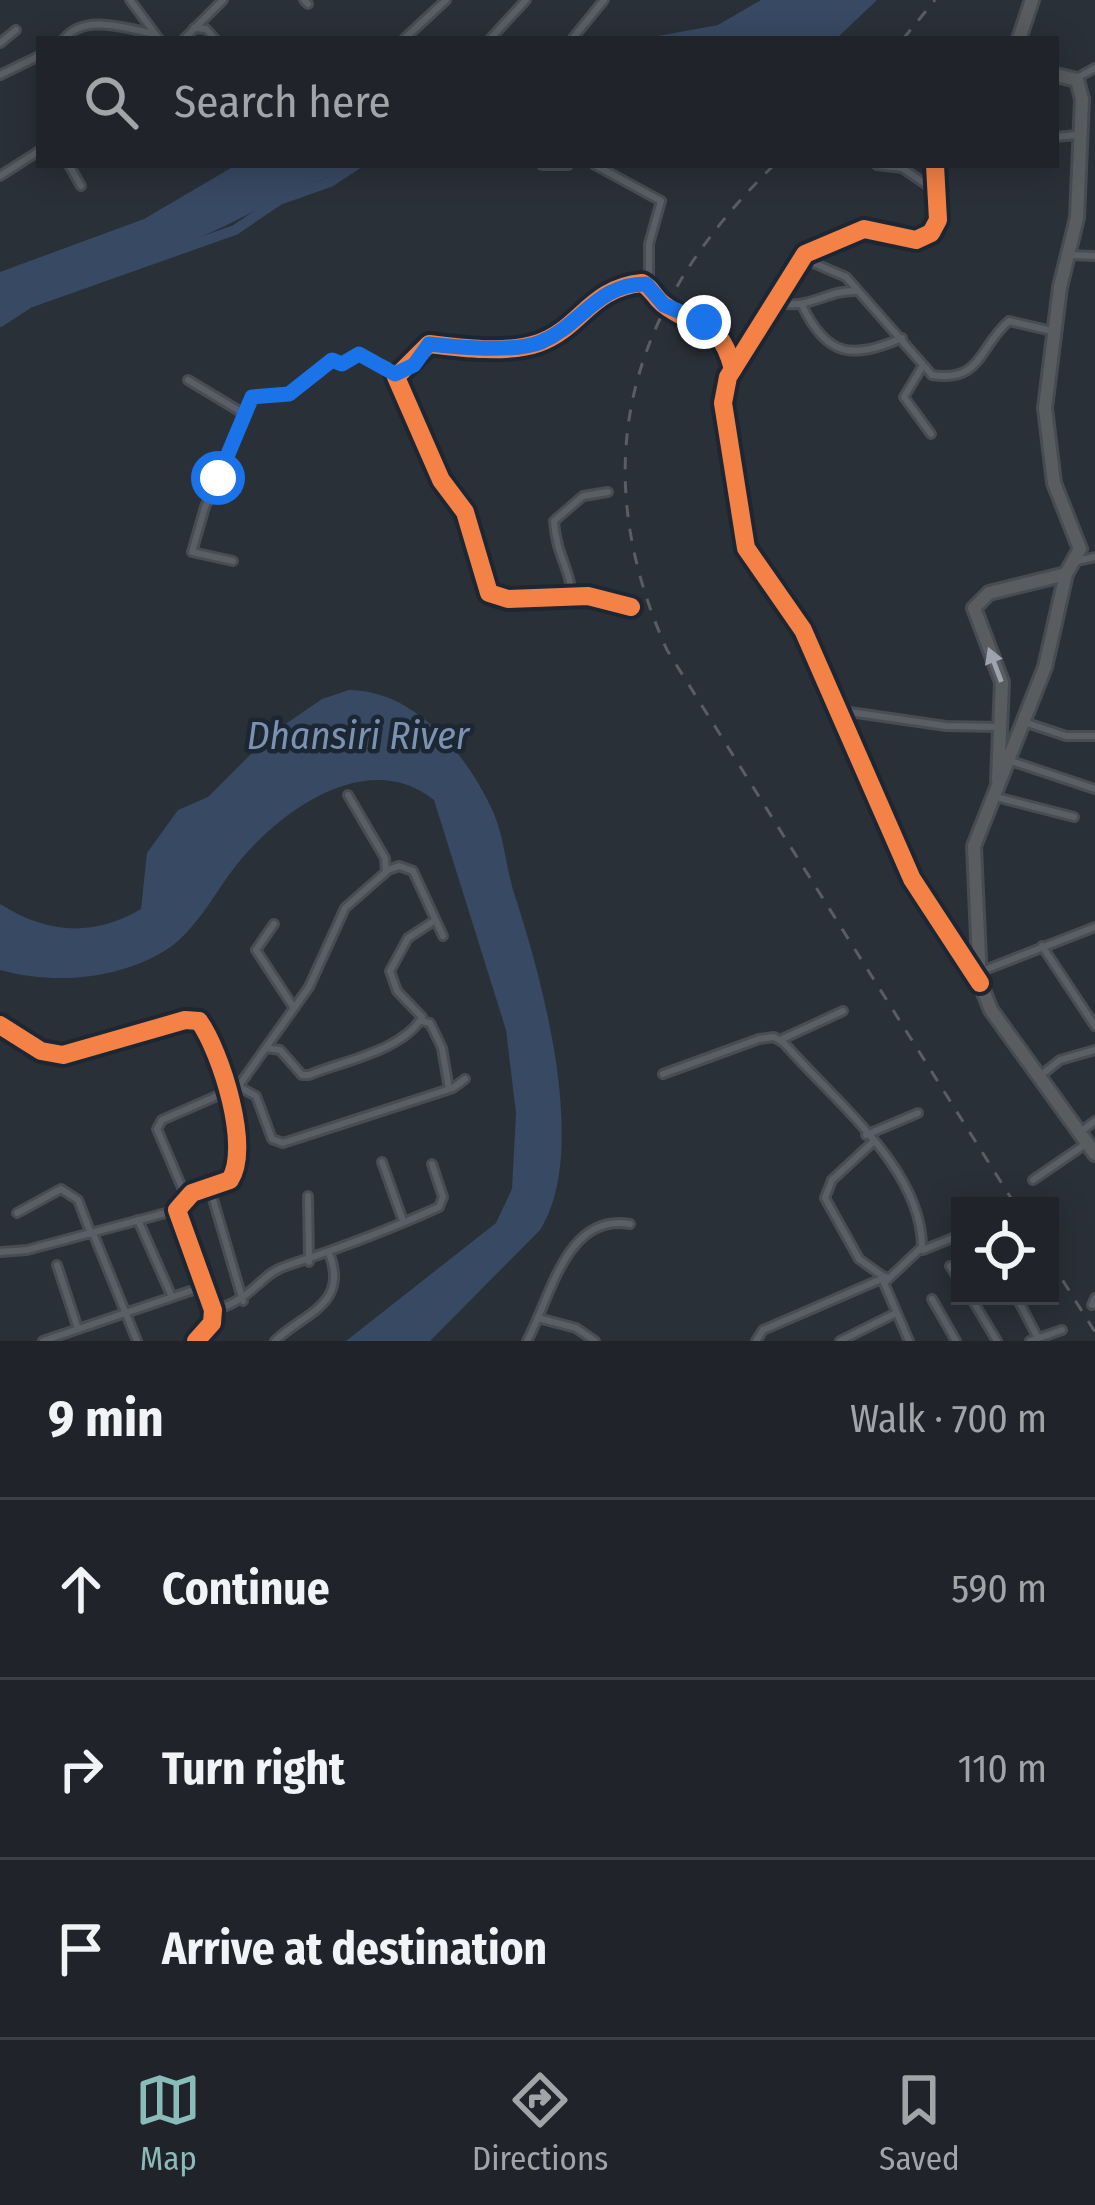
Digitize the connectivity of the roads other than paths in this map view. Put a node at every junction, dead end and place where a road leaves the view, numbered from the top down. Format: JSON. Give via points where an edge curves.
{"nodes":[{"id":1,"x":130,"y":0,"type":"edge"},
{"id":2,"x":223,"y":0,"type":"edge"},
{"id":3,"x":446,"y":0,"type":"edge"},
{"id":4,"x":526,"y":0,"type":"edge"},
{"id":5,"x":604,"y":0,"type":"edge"},
{"id":6,"x":1032,"y":0,"type":"edge"},
{"id":7,"x":194,"y":28,"type":"junction"},
{"id":8,"x":16,"y":30,"type":"dead end"},
{"id":9,"x":67,"y":36,"type":"edge"},
{"id":10,"x":157,"y":36,"type":"edge"},
{"id":11,"x":187,"y":36,"type":"edge"},
{"id":12,"x":212,"y":36,"type":"edge"},
{"id":13,"x":407,"y":36,"type":"edge"},
{"id":14,"x":493,"y":36,"type":"edge"},
{"id":15,"x":575,"y":36,"type":"edge"},
{"id":16,"x":1020,"y":36,"type":"edge"},
{"id":17,"x":0,"y":43,"type":"edge"},
{"id":18,"x":36,"y":57,"type":"edge"},
{"id":19,"x":1095,"y":68,"type":"edge"},
{"id":20,"x":0,"y":75,"type":"edge"},
{"id":21,"x":1059,"y":76,"type":"edge"},
{"id":22,"x":1076,"y":80,"type":"junction"},
{"id":23,"x":1076,"y":135,"type":"junction"},
{"id":24,"x":1059,"y":137,"type":"edge"},
{"id":25,"x":36,"y":153,"type":"edge"},
{"id":26,"x":71,"y":168,"type":"edge"},
{"id":27,"x":601,"y":168,"type":"edge"},
{"id":28,"x":616,"y":168,"type":"edge"},
{"id":29,"x":902,"y":168,"type":"edge"},
{"id":30,"x":935,"y":168,"type":"edge"},
{"id":31,"x":1092,"y":171,"type":"edge"},
{"id":32,"x":0,"y":176,"type":"edge"},
{"id":33,"x":616,"y":176,"type":"junction"},
{"id":34,"x":1078,"y":178,"type":"junction"},
{"id":35,"x":81,"y":186,"type":"dead end"},
{"id":36,"x":936,"y":190,"type":"junction"},
{"id":37,"x":1070,"y":254,"type":"junction"},
{"id":38,"x":1095,"y":256,"type":"edge"},
{"id":39,"x":802,"y":258,"type":"junction"},
{"id":40,"x":649,"y":285,"type":"junction"},
{"id":41,"x":857,"y":292,"type":"junction"},
{"id":42,"x":777,"y":301,"type":"junction"},
{"id":43,"x":802,"y":305,"type":"junction"},
{"id":44,"x":1056,"y":332,"type":"junction"},
{"id":45,"x":902,"y":338,"type":"junction"},
{"id":46,"x":922,"y":367,"type":"junction"},
{"id":47,"x":733,"y":369,"type":"junction"},
{"id":48,"x":403,"y":373,"type":"junction"},
{"id":49,"x":188,"y":380,"type":"dead end"},
{"id":50,"x":242,"y":412,"type":"junction"},
{"id":51,"x":931,"y":434,"type":"dead end"},
{"id":52,"x":608,"y":492,"type":"dead end"},
{"id":53,"x":1095,"y":557,"type":"edge"},
{"id":54,"x":233,"y":561,"type":"dead end"},
{"id":55,"x":1077,"y":561,"type":"junction"},
{"id":56,"x":1066,"y":574,"type":"junction"},
{"id":57,"x":572,"y":596,"type":"junction"},
{"id":58,"x":632,"y":607,"type":"dead end"},
{"id":59,"x":836,"y":710,"type":"junction"},
{"id":60,"x":1024,"y":722,"type":"junction"},
{"id":61,"x":1002,"y":727,"type":"junction"},
{"id":62,"x":1095,"y":736,"type":"edge"},
{"id":63,"x":1008,"y":758,"type":"junction"},
{"id":64,"x":998,"y":780,"type":"junction"},
{"id":65,"x":1095,"y":789,"type":"edge"},
{"id":66,"x":348,"y":795,"type":"dead end"},
{"id":67,"x":992,"y":796,"type":"junction"},
{"id":68,"x":1074,"y":817,"type":"dead end"},
{"id":69,"x":386,"y":872,"type":"junction"},
{"id":70,"x":434,"y":920,"type":"junction"},
{"id":71,"x":274,"y":924,"type":"dead end"},
{"id":72,"x":1095,"y":927,"type":"edge"},
{"id":73,"x":443,"y":936,"type":"dead end"},
{"id":74,"x":1042,"y":946,"type":"junction"},
{"id":75,"x":980,"y":978,"type":"junction"},
{"id":76,"x":293,"y":1008,"type":"junction"},
{"id":77,"x":843,"y":1011,"type":"dead end"},
{"id":78,"x":422,"y":1021,"type":"junction"},
{"id":79,"x":0,"y":1025,"type":"edge"},
{"id":80,"x":1095,"y":1026,"type":"edge"},
{"id":81,"x":780,"y":1040,"type":"junction"},
{"id":82,"x":266,"y":1048,"type":"junction"},
{"id":83,"x":1095,"y":1050,"type":"edge"},
{"id":84,"x":663,"y":1074,"type":"dead end"},
{"id":85,"x":1038,"y":1077,"type":"junction"},
{"id":86,"x":465,"y":1079,"type":"dead end"},
{"id":87,"x":449,"y":1089,"type":"junction"},
{"id":88,"x":237,"y":1090,"type":"junction"},
{"id":89,"x":227,"y":1096,"type":"junction"},
{"id":90,"x":919,"y":1113,"type":"dead end"},
{"id":91,"x":1095,"y":1121,"type":"edge"},
{"id":92,"x":866,"y":1135,"type":"junction"},
{"id":93,"x":872,"y":1143,"type":"junction"},
{"id":94,"x":1087,"y":1143,"type":"edge"},
{"id":95,"x":382,"y":1162,"type":"dead end"},
{"id":96,"x":432,"y":1165,"type":"dead end"},
{"id":97,"x":1033,"y":1180,"type":"dead end"},
{"id":98,"x":209,"y":1187,"type":"junction"},
{"id":99,"x":308,"y":1196,"type":"dead end"},
{"id":100,"x":186,"y":1197,"type":"junction"},
{"id":101,"x":177,"y":1210,"type":"junction"},
{"id":102,"x":17,"y":1213,"type":"dead end"},
{"id":103,"x":138,"y":1220,"type":"junction"},
{"id":104,"x":403,"y":1221,"type":"junction"},
{"id":105,"x":630,"y":1223,"type":"dead end"},
{"id":106,"x":92,"y":1233,"type":"junction"},
{"id":107,"x":951,"y":1239,"type":"edge"},
{"id":108,"x":920,"y":1251,"type":"junction"},
{"id":109,"x":0,"y":1252,"type":"edge"},
{"id":110,"x":329,"y":1253,"type":"junction"},
{"id":111,"x":308,"y":1262,"type":"junction"},
{"id":112,"x":57,"y":1265,"type":"dead end"},
{"id":113,"x":886,"y":1277,"type":"junction"},
{"id":114,"x":205,"y":1286,"type":"junction"},
{"id":115,"x":172,"y":1297,"type":"junction"},
{"id":116,"x":932,"y":1299,"type":"dead end"},
{"id":117,"x":243,"y":1301,"type":"junction"},
{"id":118,"x":976,"y":1305,"type":"edge"},
{"id":119,"x":1020,"y":1305,"type":"edge"},
{"id":120,"x":213,"y":1310,"type":"junction"},
{"id":121,"x":125,"y":1313,"type":"junction"},
{"id":122,"x":894,"y":1314,"type":"junction"},
{"id":123,"x":538,"y":1318,"type":"junction"},
{"id":124,"x":80,"y":1328,"type":"junction"},
{"id":125,"x":1062,"y":1330,"type":"dead end"},
{"id":126,"x":1035,"y":1340,"type":"edge"},
{"id":127,"x":43,"y":1341,"type":"edge"},
{"id":128,"x":87,"y":1341,"type":"edge"},
{"id":129,"x":136,"y":1341,"type":"edge"},
{"id":130,"x":196,"y":1341,"type":"edge"},
{"id":131,"x":275,"y":1341,"type":"edge"},
{"id":132,"x":527,"y":1341,"type":"edge"},
{"id":133,"x":595,"y":1341,"type":"edge"},
{"id":134,"x":756,"y":1341,"type":"edge"},
{"id":135,"x":840,"y":1341,"type":"edge"},
{"id":136,"x":909,"y":1341,"type":"edge"},
{"id":137,"x":956,"y":1341,"type":"edge"},
{"id":138,"x":998,"y":1341,"type":"edge"}],
"edges":[{"from":1,"to":10,"type":"street"},
{"from":2,"to":7,"type":"street"},
{"from":3,"to":13,"type":"street"},
{"from":4,"to":14,"type":"street"},
{"from":5,"to":15,"type":"street"},
{"from":6,"to":16,"type":"highway"},
{"from":7,"to":11,"type":"street"},
{"from":7,"to":12,"type":"street"},
{"from":8,"to":17,"type":"street"},
{"from":9,"to":10,"type":"street","via":[[99,25]]},
{"from":18,"to":20,"type":"street"},
{"from":19,"to":22,"type":"street"},
{"from":21,"to":22,"type":"highway"},
{"from":22,"to":23,"type":"highway"},
{"from":23,"to":24,"type":"street"},
{"from":23,"to":34,"type":"highway"},
{"from":25,"to":32,"type":"street"},
{"from":26,"to":35,"type":"street"},
{"from":27,"to":33,"type":"street"},
{"from":28,"to":33,"type":"street"},
{"from":29,"to":36,"type":"street"},
{"from":30,"to":36,"type":"street"},
{"from":31,"to":34,"type":"street"},
{"from":33,"to":40,"type":"street","via":[[662,201],[649,244]]},
{"from":34,"to":37,"type":"highway"},
{"from":36,"to":39,"type":"street","via":[[937,225],[925,238],[865,230]]},
{"from":37,"to":38,"type":"street"},
{"from":37,"to":44,"type":"highway"},
{"from":39,"to":41,"type":"street","via":[[838,271]]},
{"from":39,"to":42,"type":"street"},
{"from":40,"to":47,"type":"street","via":[[664,305],[713,328]]},
{"from":40,"to":48,"type":"street","via":[[613,287],[537,344],[462,352],[429,344]]},
{"from":41,"to":43,"type":"street","via":[[834,290]]},
{"from":41,"to":45,"type":"street"},
{"from":42,"to":43,"type":"street"},
{"from":42,"to":47,"type":"street"},
{"from":43,"to":45,"type":"street","via":[[815,330],[849,353]]},
{"from":44,"to":46,"type":"street","via":[[1009,321],[970,372],[938,376]]},
{"from":44,"to":55,"type":"highway","via":[[1046,436],[1078,539]]},
{"from":45,"to":46,"type":"street"},
{"from":46,"to":51,"type":"street","via":[[904,397]]},
{"from":47,"to":59,"type":"street","via":[[723,403],[743,541],[803,630]]},
{"from":48,"to":50,"type":"street","via":[[359,354],[342,364],[332,360],[289,394],[255,394]]},
{"from":48,"to":57,"type":"street","via":[[396,380],[441,480],[465,512],[485,589],[508,599]]},
{"from":49,"to":50,"type":"street"},
{"from":50,"to":54,"type":"street","via":[[192,552]]},
{"from":52,"to":57,"type":"street","via":[[584,496],[554,520],[556,557]]},
{"from":53,"to":55,"type":"street"},
{"from":55,"to":56,"type":"highway"},
{"from":56,"to":60,"type":"highway"},
{"from":61,"to":56,"type":"highway","one_way":true,"via":[[1002,682],[974,608],[989,593]]},
{"from":57,"to":58,"type":"street"},
{"from":59,"to":61,"type":"street"},
{"from":59,"to":75,"type":"street","via":[[912,879]]},
{"from":60,"to":62,"type":"street"},
{"from":60,"to":63,"type":"highway"},
{"from":61,"to":64,"type":"highway"},
{"from":63,"to":64,"type":"highway"},
{"from":63,"to":65,"type":"street"},
{"from":64,"to":67,"type":"highway"},
{"from":66,"to":69,"type":"street","via":[[386,858]]},
{"from":67,"to":68,"type":"street"},
{"from":67,"to":75,"type":"highway","via":[[972,856]]},
{"from":69,"to":70,"type":"street","via":[[413,871]]},
{"from":69,"to":76,"type":"street","via":[[344,908],[322,965]]},
{"from":70,"to":73,"type":"street"},
{"from":70,"to":78,"type":"street","via":[[409,938],[390,971]]},
{"from":71,"to":76,"type":"street","via":[[256,950]]},
{"from":72,"to":74,"type":"street"},
{"from":74,"to":75,"type":"street"},
{"from":74,"to":80,"type":"street"},
{"from":75,"to":85,"type":"highway","via":[[991,1010]]},
{"from":76,"to":82,"type":"street"},
{"from":77,"to":81,"type":"street"},
{"from":78,"to":82,"type":"street","via":[[397,1040],[309,1075]]},
{"from":78,"to":87,"type":"street","via":[[442,1048]]},
{"from":79,"to":89,"type":"street","via":[[41,1052],[63,1055],[196,1019],[212,1040]]},
{"from":81,"to":84,"type":"street","via":[[759,1039]]},
{"from":81,"to":92,"type":"street"},
{"from":82,"to":88,"type":"street"},
{"from":83,"to":85,"type":"street"},
{"from":85,"to":94,"type":"highway"},
{"from":86,"to":87,"type":"street"},
{"from":87,"to":88,"type":"street","via":[[283,1143],[272,1139],[254,1093]]},
{"from":88,"to":89,"type":"street"},
{"from":89,"to":98,"type":"street","via":[[240,1163],[230,1180]]},
{"from":89,"to":100,"type":"street","via":[[157,1129]]},
{"from":90,"to":92,"type":"street"},
{"from":91,"to":94,"type":"street"},
{"from":92,"to":93,"type":"street"},
{"from":93,"to":108,"type":"street","via":[[909,1199]]},
{"from":93,"to":113,"type":"street","via":[[832,1180],[825,1198],[859,1259]]},
{"from":94,"to":97,"type":"street"},
{"from":95,"to":104,"type":"street"},
{"from":96,"to":104,"type":"street","via":[[442,1204]]},
{"from":98,"to":100,"type":"street"},
{"from":98,"to":117,"type":"street"},
{"from":99,"to":111,"type":"street"},
{"from":100,"to":101,"type":"street"},
{"from":101,"to":103,"type":"street"},
{"from":101,"to":114,"type":"street"},
{"from":102,"to":106,"type":"street","via":[[61,1189],[78,1200]]},
{"from":103,"to":106,"type":"street"},
{"from":103,"to":115,"type":"street"},
{"from":104,"to":110,"type":"street"},
{"from":105,"to":123,"type":"street","via":[[583,1234]]},
{"from":106,"to":109,"type":"street"},
{"from":106,"to":121,"type":"street"},
{"from":107,"to":108,"type":"street"},
{"from":108,"to":113,"type":"street"},
{"from":110,"to":111,"type":"street"},
{"from":110,"to":131,"type":"street","via":[[334,1272],[323,1307]]},
{"from":111,"to":117,"type":"street","via":[[283,1267]]},
{"from":112,"to":124,"type":"street"},
{"from":113,"to":122,"type":"street"},
{"from":113,"to":134,"type":"street","via":[[763,1330]]},
{"from":114,"to":115,"type":"street"},
{"from":114,"to":120,"type":"street"},
{"from":115,"to":121,"type":"street"},
{"from":116,"to":137,"type":"street"},
{"from":117,"to":120,"type":"street"},
{"from":118,"to":138,"type":"street"},
{"from":119,"to":126,"type":"street"},
{"from":120,"to":130,"type":"street"},
{"from":121,"to":124,"type":"street"},
{"from":121,"to":129,"type":"street"},
{"from":122,"to":135,"type":"street"},
{"from":122,"to":136,"type":"street"},
{"from":123,"to":132,"type":"street"},
{"from":123,"to":133,"type":"street"},
{"from":124,"to":127,"type":"street"},
{"from":124,"to":128,"type":"street"},
{"from":125,"to":126,"type":"street"}]}
